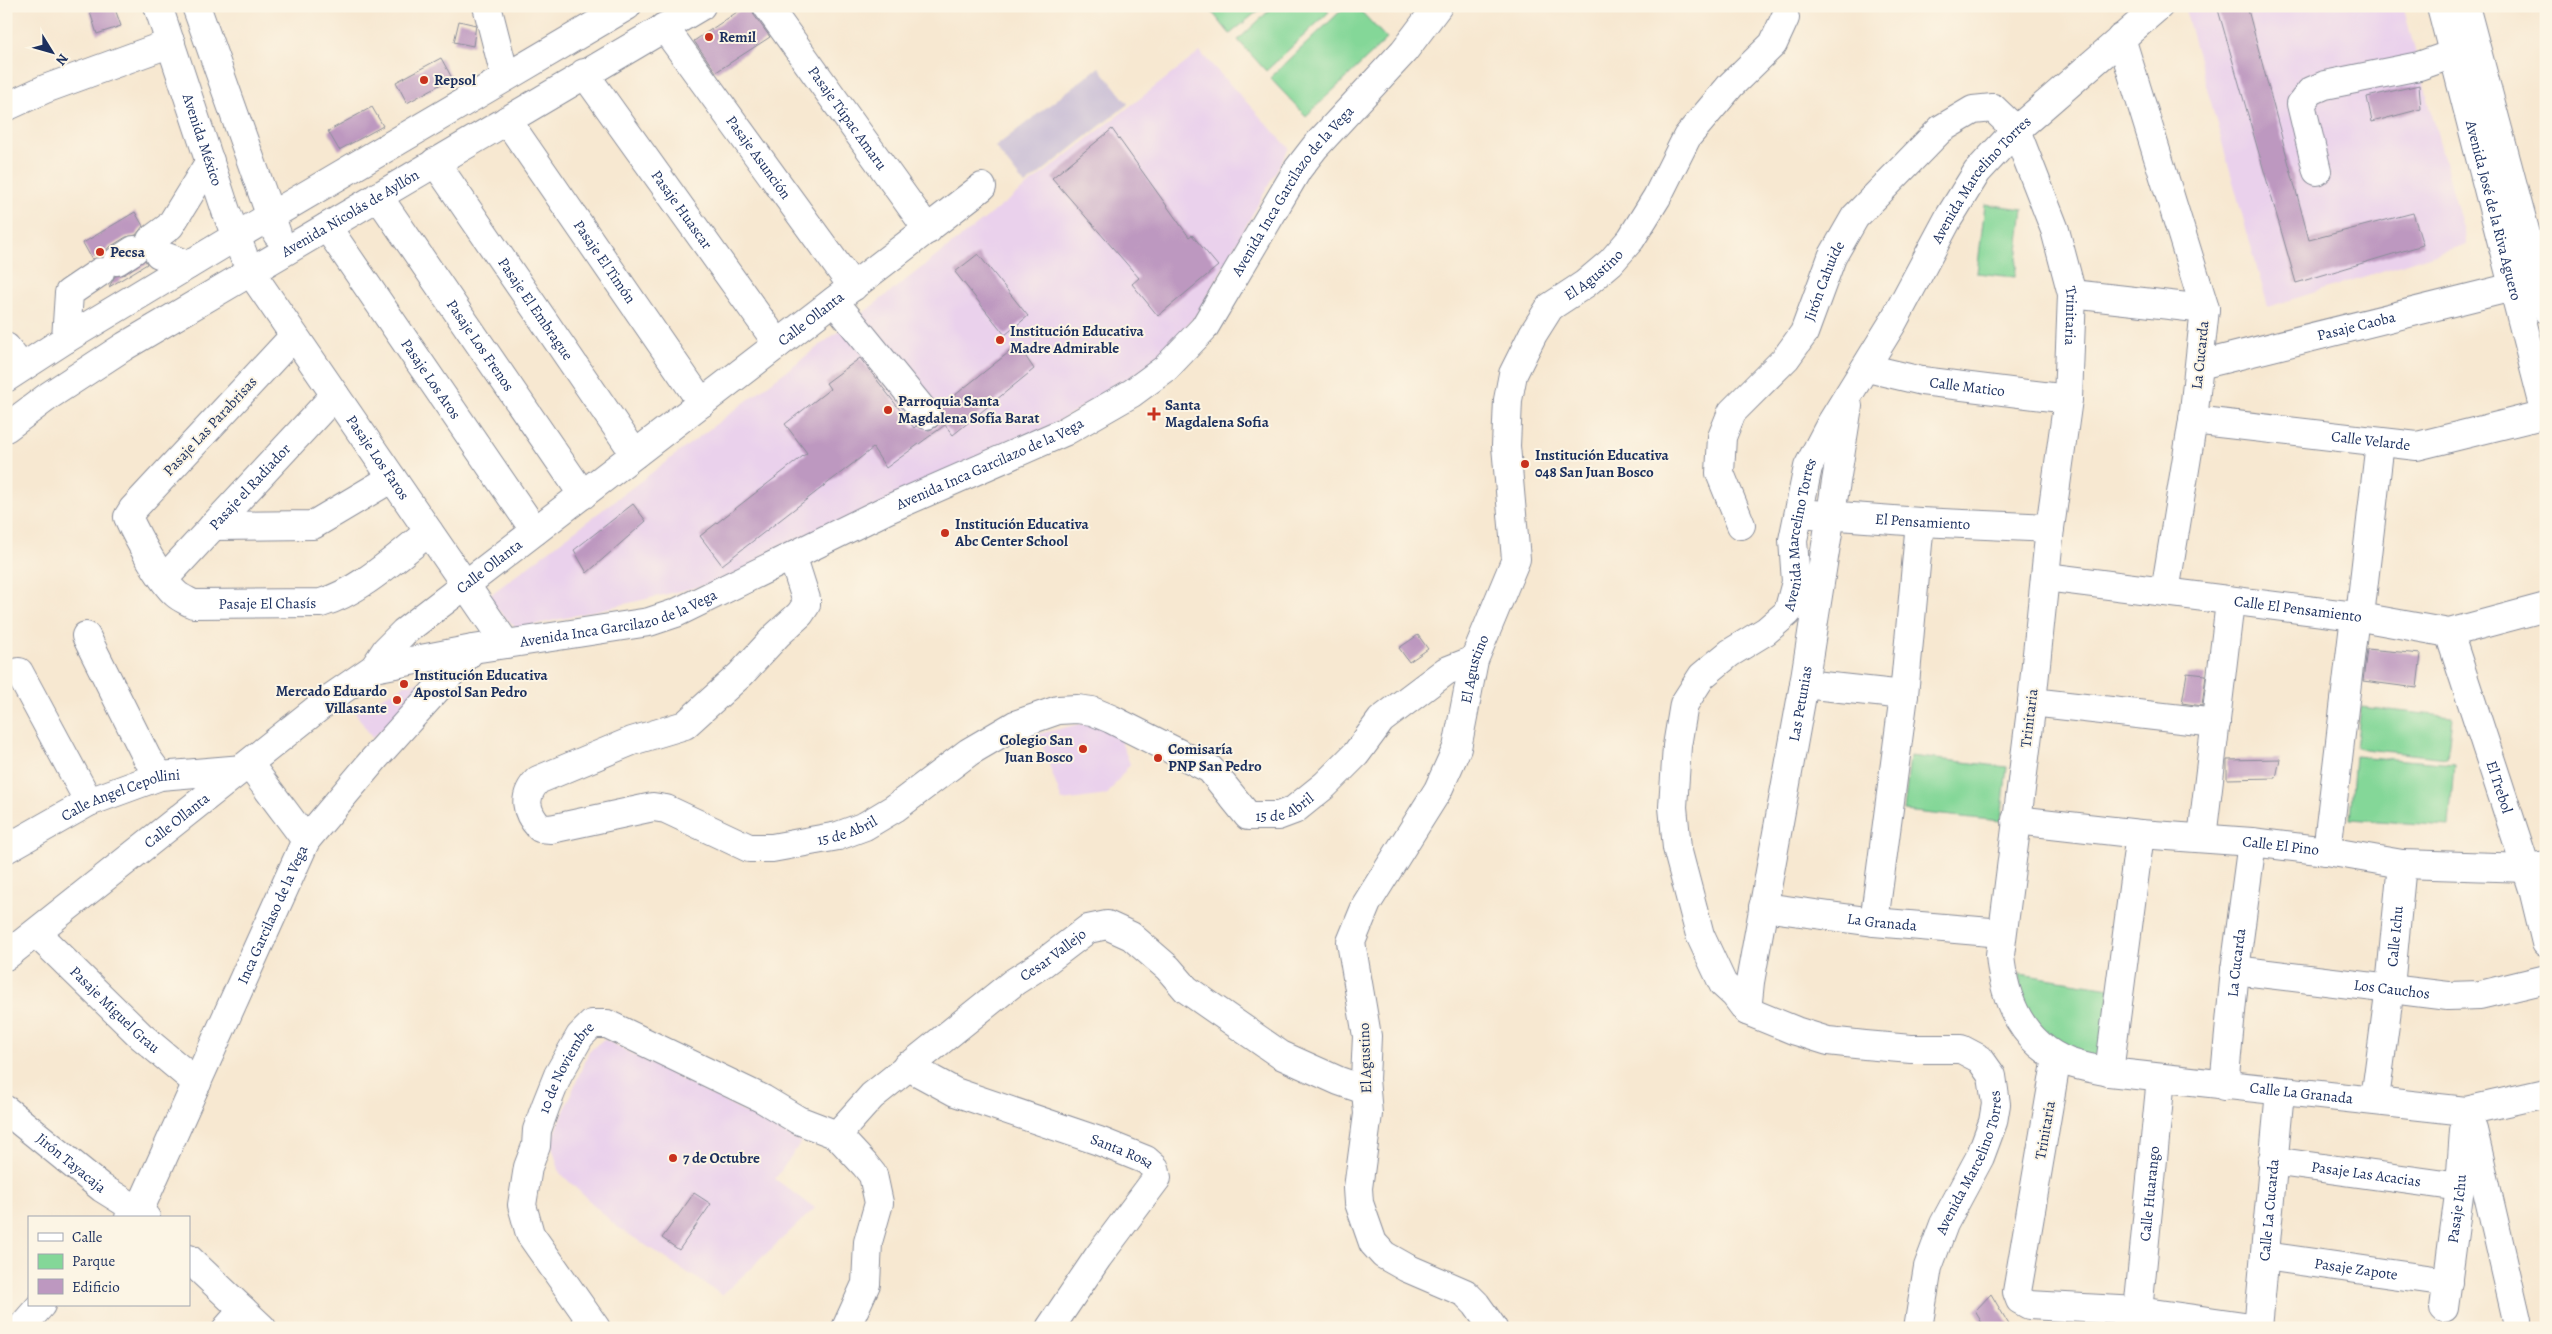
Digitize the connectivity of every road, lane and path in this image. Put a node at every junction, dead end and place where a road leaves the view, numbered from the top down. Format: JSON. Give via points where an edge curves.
{"nodes":[{"id":1,"x":158,"y":6,"type":"edge"},
{"id":2,"x":196,"y":6,"type":"edge"},
{"id":3,"x":487,"y":6,"type":"edge"},
{"id":4,"x":627,"y":6,"type":"edge"},
{"id":5,"x":701,"y":6,"type":"edge"},
{"id":6,"x":767,"y":6,"type":"edge"},
{"id":7,"x":1438,"y":6,"type":"edge"},
{"id":8,"x":2159,"y":6,"type":"edge"},
{"id":9,"x":2441,"y":6,"type":"edge"},
{"id":10,"x":2465,"y":6,"type":"edge"},
{"id":11,"x":1785,"y":18,"type":"dead end"},
{"id":12,"x":664,"y":27,"type":"junction"},
{"id":13,"x":2121,"y":38,"type":"junction"},
{"id":14,"x":170,"y":43,"type":"junction"},
{"id":15,"x":2453,"y":54,"type":"junction"},
{"id":16,"x":584,"y":73,"type":"junction"},
{"id":17,"x":505,"y":76,"type":"junction"},
{"id":18,"x":6,"y":107,"type":"edge"},
{"id":19,"x":507,"y":120,"type":"junction"},
{"id":20,"x":2016,"y":130,"type":"junction"},
{"id":21,"x":210,"y":161,"type":"junction"},
{"id":22,"x":435,"y":162,"type":"junction"},
{"id":23,"x":2317,"y":171,"type":"dead end"},
{"id":24,"x":982,"y":188,"type":"dead end"},
{"id":25,"x":378,"y":196,"type":"junction"},
{"id":26,"x":270,"y":216,"type":"junction"},
{"id":27,"x":327,"y":227,"type":"junction"},
{"id":28,"x":928,"y":230,"type":"junction"},
{"id":29,"x":235,"y":237,"type":"junction"},
{"id":30,"x":284,"y":252,"type":"junction"},
{"id":31,"x":132,"y":256,"type":"junction"},
{"id":32,"x":188,"y":265,"type":"junction"},
{"id":33,"x":250,"y":272,"type":"junction"},
{"id":34,"x":2513,"y":287,"type":"junction"},
{"id":35,"x":844,"y":294,"type":"junction"},
{"id":36,"x":2072,"y":294,"type":"junction"},
{"id":37,"x":2205,"y":309,"type":"junction"},
{"id":38,"x":2546,"y":309,"type":"edge"},
{"id":39,"x":294,"y":336,"type":"junction"},
{"id":40,"x":66,"y":339,"type":"junction"},
{"id":41,"x":778,"y":344,"type":"junction"},
{"id":42,"x":11,"y":364,"type":"edge"},
{"id":43,"x":2200,"y":365,"type":"junction"},
{"id":44,"x":1867,"y":368,"type":"junction"},
{"id":45,"x":1850,"y":394,"type":"junction"},
{"id":46,"x":335,"y":395,"type":"junction"},
{"id":47,"x":2068,"y":399,"type":"junction"},
{"id":48,"x":702,"y":403,"type":"junction"},
{"id":49,"x":2546,"y":414,"type":"edge"},
{"id":50,"x":926,"y":415,"type":"dead end"},
{"id":51,"x":2193,"y":420,"type":"junction"},
{"id":52,"x":6,"y":428,"type":"edge"},
{"id":53,"x":2380,"y":442,"type":"junction"},
{"id":54,"x":635,"y":454,"type":"junction"},
{"id":55,"x":392,"y":478,"type":"junction"},
{"id":56,"x":583,"y":495,"type":"junction"},
{"id":57,"x":1797,"y":512,"type":"junction"},
{"id":58,"x":1831,"y":515,"type":"junction"},
{"id":59,"x":128,"y":517,"type":"joint"},
{"id":60,"x":1920,"y":522,"type":"junction"},
{"id":61,"x":1741,"y":525,"type":"dead end"},
{"id":62,"x":213,"y":526,"type":"junction"},
{"id":63,"x":2050,"y":528,"type":"junction"},
{"id":64,"x":535,"y":531,"type":"junction"},
{"id":65,"x":429,"y":532,"type":"junction"},
{"id":66,"x":793,"y":558,"type":"junction"},
{"id":67,"x":2046,"y":577,"type":"junction"},
{"id":68,"x":164,"y":579,"type":"junction"},
{"id":69,"x":465,"y":585,"type":"junction"},
{"id":70,"x":2165,"y":592,"type":"junction"},
{"id":71,"x":2230,"y":602,"type":"junction"},
{"id":72,"x":2546,"y":607,"type":"edge"},
{"id":73,"x":2358,"y":616,"type":"junction"},
{"id":74,"x":2449,"y":633,"type":"junction"},
{"id":75,"x":86,"y":636,"type":"dead end"},
{"id":76,"x":506,"y":644,"type":"junction"},
{"id":77,"x":473,"y":650,"type":"junction"},
{"id":78,"x":1474,"y":660,"type":"junction"},
{"id":79,"x":374,"y":668,"type":"junction"},
{"id":80,"x":19,"y":672,"type":"dead end"},
{"id":81,"x":1804,"y":684,"type":"junction"},
{"id":82,"x":1904,"y":695,"type":"junction"},
{"id":83,"x":2032,"y":702,"type":"junction"},
{"id":84,"x":2216,"y":723,"type":"junction"},
{"id":85,"x":246,"y":766,"type":"junction"},
{"id":86,"x":160,"y":776,"type":"junction"},
{"id":87,"x":89,"y":802,"type":"junction"},
{"id":88,"x":2016,"y":820,"type":"junction"},
{"id":89,"x":2140,"y":834,"type":"junction"},
{"id":90,"x":2202,"y":838,"type":"junction"},
{"id":91,"x":306,"y":840,"type":"junction"},
{"id":92,"x":2252,"y":842,"type":"junction"},
{"id":93,"x":6,"y":849,"type":"edge"},
{"id":94,"x":2327,"y":850,"type":"junction"},
{"id":95,"x":2402,"y":864,"type":"junction"},
{"id":96,"x":2536,"y":866,"type":"edge"},
{"id":97,"x":1763,"y":907,"type":"junction"},
{"id":98,"x":1874,"y":922,"type":"junction"},
{"id":99,"x":36,"y":933,"type":"junction"},
{"id":100,"x":2002,"y":933,"type":"junction"},
{"id":101,"x":2546,"y":943,"type":"edge"},
{"id":102,"x":6,"y":956,"type":"edge"},
{"id":103,"x":2235,"y":970,"type":"junction"},
{"id":104,"x":2546,"y":980,"type":"edge"},
{"id":105,"x":2390,"y":987,"type":"junction"},
{"id":106,"x":1747,"y":1011,"type":"junction"},
{"id":107,"x":2057,"y":1057,"type":"junction"},
{"id":108,"x":907,"y":1066,"type":"junction"},
{"id":109,"x":2110,"y":1072,"type":"junction"},
{"id":110,"x":2161,"y":1078,"type":"junction"},
{"id":111,"x":197,"y":1084,"type":"junction"},
{"id":112,"x":2224,"y":1086,"type":"junction"},
{"id":113,"x":1366,"y":1090,"type":"junction"},
{"id":114,"x":2280,"y":1091,"type":"junction"},
{"id":115,"x":2546,"y":1093,"type":"edge"},
{"id":116,"x":2375,"y":1099,"type":"junction"},
{"id":117,"x":6,"y":1110,"type":"edge"},
{"id":118,"x":2466,"y":1111,"type":"junction"},
{"id":119,"x":837,"y":1135,"type":"junction"},
{"id":120,"x":2272,"y":1161,"type":"junction"},
{"id":121,"x":2460,"y":1187,"type":"junction"},
{"id":122,"x":138,"y":1215,"type":"edge"},
{"id":123,"x":2265,"y":1256,"type":"junction"},
{"id":124,"x":190,"y":1259,"type":"edge"},
{"id":125,"x":2446,"y":1295,"type":"joint"},
{"id":126,"x":41,"y":1306,"type":"edge"},
{"id":127,"x":2138,"y":1311,"type":"junction"},
{"id":128,"x":2517,"y":1320,"type":"dead end"},
{"id":129,"x":244,"y":1322,"type":"edge"},
{"id":130,"x":20,"y":1328,"type":"edge"},
{"id":131,"x":596,"y":1328,"type":"edge"},
{"id":132,"x":846,"y":1328,"type":"edge"},
{"id":133,"x":1050,"y":1328,"type":"edge"},
{"id":134,"x":1493,"y":1328,"type":"edge"},
{"id":135,"x":1918,"y":1328,"type":"edge"},
{"id":136,"x":2258,"y":1328,"type":"edge"}],
"edges":[{"from":1,"to":14,"type":"street","name":"Avenida México"},
{"from":2,"to":26,"type":"street"},
{"from":3,"to":17,"type":"street"},
{"from":4,"to":17,"type":"street"},
{"from":5,"to":12,"type":"street","name":"Avenida Nicolás de Ayllón"},
{"from":6,"to":28,"type":"street","name":"Pasaje Túpac Amaru"},
{"from":7,"to":66,"type":"street","name":"Avenida Inca Garcilazo de la Vega","via":[[1404,51],[1298,169],[1215,311],[1199,334],[1166,368],[1132,393],[1064,432],[886,510]]},
{"from":8,"to":13,"type":"street","name":"Avenida Marcelino Torres"},
{"from":9,"to":15,"type":"street","name":"Avenida José de la Riva Aguero"},
{"from":10,"to":38,"type":"street","name":"Avenida José de la Riva Aguero"},
{"from":11,"to":78,"type":"street","name":"El Agustino","via":[[1774,44],[1731,85],[1687,137],[1657,197],[1631,239],[1604,268],[1550,307],[1513,374],[1506,446],[1516,558]]},
{"from":12,"to":16,"type":"street","name":"Avenida Nicolás de Ayllón"},
{"from":12,"to":35,"type":"street","name":"Pasaje Asunción"},
{"from":13,"to":20,"type":"street","name":"Avenida Marcelino Torres"},
{"from":13,"to":37,"type":"street","name":"La Cucarda"},
{"from":14,"to":18,"type":"street","via":[[45,89]]},
{"from":14,"to":21,"type":"street","name":"Avenida México"},
{"from":15,"to":23,"type":"street","via":[[2420,66],[2325,85],[2311,91],[2302,104]]},
{"from":15,"to":34,"type":"street","name":"Avenida José de la Riva Aguero"},
{"from":16,"to":19,"type":"street","name":"Avenida Nicolás de Ayllón"},
{"from":16,"to":41,"type":"street","name":"Pasaje Huascar"},
{"from":17,"to":26,"type":"street"},
{"from":19,"to":22,"type":"street","name":"Avenida Nicolás de Ayllón"},
{"from":19,"to":48,"type":"street","name":"Pasaje El Timón"},
{"from":20,"to":36,"type":"street","name":"Trinitaria","via":[[2055,230]]},
{"from":20,"to":44,"type":"street","name":"Avenida Marcelino Torres","via":[[1977,172]]},
{"from":20,"to":61,"type":"street","name":"Jirón Cahuide","via":[[1993,108],[1973,110],[1941,129],[1855,217],[1832,257],[1804,333],[1786,358],[1732,412],[1722,437],[1720,473]]},
{"from":21,"to":29,"type":"street","name":"Avenida México"},
{"from":21,"to":31,"type":"street","via":[[170,226]]},
{"from":22,"to":25,"type":"street","name":"Avenida Nicolás de Ayllón"},
{"from":22,"to":54,"type":"street","name":"Pasaje El Embrague"},
{"from":24,"to":28,"type":"street","name":"Calle Ollanta"},
{"from":25,"to":27,"type":"street","name":"Avenida Nicolás de Ayllón"},
{"from":25,"to":56,"type":"street","name":"Pasaje Los Frenos"},
{"from":26,"to":29,"type":"street"},
{"from":26,"to":30,"type":"street"},
{"from":27,"to":30,"type":"street","name":"Avenida Nicolás de Ayllón"},
{"from":27,"to":64,"type":"street","name":"Pasaje Los Aros"},
{"from":28,"to":35,"type":"street","name":"Calle Ollanta"},
{"from":29,"to":32,"type":"street"},
{"from":29,"to":33,"type":"street","name":"Avenida México"},
{"from":30,"to":33,"type":"street","name":"Avenida Nicolás de Ayllón"},
{"from":31,"to":32,"type":"street"},
{"from":31,"to":40,"type":"street","via":[[69,293]]},
{"from":32,"to":40,"type":"street"},
{"from":33,"to":39,"type":"street","name":"Pasaje Los Faros"},
{"from":33,"to":52,"type":"street","name":"Avenida Nicolás de Ayllón","via":[[125,346]]},
{"from":34,"to":43,"type":"street","name":"Pasaje Caoba"},
{"from":34,"to":49,"type":"street","name":"Avenida José de la Riva Aguero"},
{"from":35,"to":41,"type":"street","name":"Calle Ollanta"},
{"from":35,"to":50,"type":"street","name":"Pasaje Asunción"},
{"from":36,"to":37,"type":"street"},
{"from":36,"to":47,"type":"street","name":"Trinitaria"},
{"from":37,"to":43,"type":"street","name":"La Cucarda"},
{"from":39,"to":46,"type":"street","name":"Pasaje Los Faros"},
{"from":39,"to":59,"type":"street","name":"Pasaje Las Parabrisas"},
{"from":40,"to":42,"type":"street"},
{"from":41,"to":48,"type":"street","name":"Calle Ollanta"},
{"from":43,"to":51,"type":"street","name":"La Cucarda"},
{"from":44,"to":45,"type":"street","name":"Avenida Marcelino Torres"},
{"from":44,"to":47,"type":"street","name":"Calle Matico","via":[[1922,380]]},
{"from":45,"to":57,"type":"street","name":"Avenida Marcelino Torres","via":[[1811,459]]},
{"from":45,"to":58,"type":"street","name":"Las Petunias"},
{"from":46,"to":55,"type":"street","name":"Pasaje Los Faros"},
{"from":46,"to":62,"type":"street","name":"Pasaje el Radiador"},
{"from":47,"to":63,"type":"street","name":"Trinitaria"},
{"from":48,"to":54,"type":"street","name":"Calle Ollanta"},
{"from":49,"to":53,"type":"street","name":"Calle Velarde","via":[[2417,446]]},
{"from":51,"to":53,"type":"street","name":"Calle Velarde"},
{"from":51,"to":70,"type":"street","name":"La Cucarda"},
{"from":53,"to":73,"type":"street"},
{"from":54,"to":56,"type":"street","name":"Calle Ollanta"},
{"from":55,"to":62,"type":"street","via":[[313,525]]},
{"from":55,"to":65,"type":"street","name":"Pasaje Los Faros"},
{"from":56,"to":64,"type":"street","name":"Calle Ollanta"},
{"from":57,"to":58,"type":"street","name":"El Pensamiento"},
{"from":57,"to":106,"type":"street","name":"Avenida Marcelino Torres","via":[[1793,540],[1796,582],[1788,612],[1702,676],[1684,704],[1677,746],[1673,807],[1677,848],[1700,935],[1723,984]]},
{"from":58,"to":60,"type":"street","name":"El Pensamiento"},
{"from":58,"to":81,"type":"street","name":"Las Petunias"},
{"from":59,"to":68,"type":"street","name":"Pasaje El Chasís"},
{"from":60,"to":63,"type":"street","name":"El Pensamiento"},
{"from":60,"to":82,"type":"street"},
{"from":62,"to":68,"type":"street","name":"Pasaje el Radiador"},
{"from":63,"to":67,"type":"street","name":"Trinitaria"},
{"from":64,"to":69,"type":"street","name":"Calle Ollanta"},
{"from":65,"to":68,"type":"street","name":"Pasaje El Chasís","via":[[339,598],[321,603],[193,604],[176,595]]},
{"from":65,"to":69,"type":"street","name":"Pasaje Los Faros"},
{"from":66,"to":76,"type":"street","name":"Avenida Inca Garcilazo de la Vega","via":[[676,613],[649,622]]},
{"from":66,"to":78,"type":"street","name":"15 de Abril","via":[[806,599],[800,614],[685,725],[632,741],[538,780],[530,788],[527,809],[540,828],[551,829],[653,807],[749,848],[772,848],[838,836],[865,826],[895,808],[968,752],[1015,724],[1058,710],[1077,709],[1092,711],[1210,769],[1248,816],[1278,816],[1294,810],[1325,786],[1356,754],[1381,720],[1446,672]]},
{"from":67,"to":70,"type":"street","name":"Calle El Pensamiento"},
{"from":67,"to":83,"type":"street","name":"Trinitaria"},
{"from":69,"to":76,"type":"street","name":"Pasaje Los Faros"},
{"from":69,"to":79,"type":"street","name":"Calle Ollanta","via":[[404,632]]},
{"from":70,"to":71,"type":"street","name":"Calle El Pensamiento"},
{"from":71,"to":73,"type":"street","name":"Calle El Pensamiento"},
{"from":71,"to":84,"type":"street"},
{"from":72,"to":74,"type":"street","name":"Calle El Pensamiento"},
{"from":73,"to":74,"type":"street","name":"Calle El Pensamiento"},
{"from":73,"to":94,"type":"street"},
{"from":74,"to":96,"type":"street","name":"El Trebol"},
{"from":75,"to":86,"type":"street","via":[[147,758]]},
{"from":76,"to":77,"type":"street","name":"Avenida Inca Garcilazo de la Vega"},
{"from":77,"to":79,"type":"street","name":"Avenida Inca Garcilazo de la Vega"},
{"from":77,"to":91,"type":"street","name":"Inca Garcilaso de la Vega","via":[[374,758]]},
{"from":78,"to":113,"type":"street","name":"El Agustino","via":[[1457,748],[1438,790],[1367,903],[1351,942],[1366,1036]]},
{"from":79,"to":85,"type":"street","name":"Calle Ollanta","via":[[332,697]]},
{"from":80,"to":87,"type":"street"},
{"from":81,"to":82,"type":"street"},
{"from":81,"to":97,"type":"street","name":"Las Petunias"},
{"from":82,"to":98,"type":"street"},
{"from":83,"to":84,"type":"street"},
{"from":83,"to":88,"type":"street","name":"Trinitaria"},
{"from":84,"to":90,"type":"street"},
{"from":85,"to":86,"type":"street","name":"Calle Angel Cepollini"},
{"from":85,"to":91,"type":"street"},
{"from":85,"to":99,"type":"street","name":"Calle Ollanta"},
{"from":86,"to":87,"type":"street","name":"Calle Angel Cepollini"},
{"from":87,"to":93,"type":"street","name":"Calle Angel Cepollini"},
{"from":88,"to":89,"type":"street","name":"Calle El Pino"},
{"from":88,"to":100,"type":"street","name":"Trinitaria"},
{"from":89,"to":90,"type":"street","name":"Calle El Pino"},
{"from":89,"to":109,"type":"street"},
{"from":90,"to":92,"type":"street","name":"Calle El Pino"},
{"from":91,"to":111,"type":"street","name":"Inca Garcilaso de la Vega"},
{"from":92,"to":94,"type":"street","name":"Calle El Pino"},
{"from":92,"to":103,"type":"street","name":"La Cucarda"},
{"from":94,"to":95,"type":"street","name":"Calle El Pino"},
{"from":95,"to":96,"type":"street","name":"Calle El Pino"},
{"from":95,"to":105,"type":"street","name":"Calle Ichu"},
{"from":96,"to":101,"type":"street","name":"El Trebol"},
{"from":97,"to":98,"type":"street","name":"La Granada"},
{"from":97,"to":106,"type":"street","name":"Las Petunias"},
{"from":98,"to":100,"type":"street","name":"La Granada"},
{"from":99,"to":102,"type":"street","name":"Calle Ollanta"},
{"from":99,"to":111,"type":"street","name":"Pasaje Miguel Grau","via":[[141,1036]]},
{"from":100,"to":107,"type":"street","name":"Trinitaria","via":[[2002,977],[2018,1020],[2034,1040]]},
{"from":103,"to":105,"type":"street","name":"Los Cauchos"},
{"from":103,"to":112,"type":"street","name":"La Cucarda"},
{"from":104,"to":105,"type":"street","name":"Los Cauchos","via":[[2480,995],[2448,996]]},
{"from":105,"to":116,"type":"street","name":"Calle Ichu"},
{"from":106,"to":135,"type":"street","name":"Avenida Marcelino Torres","via":[[1828,1041],[1910,1049],[1961,1048],[1980,1059],[1992,1076],[1996,1104],[1993,1122],[1980,1157],[1934,1250]]},
{"from":107,"to":109,"type":"street","name":"Calle La Granada"},
{"from":107,"to":127,"type":"street","name":"Trinitaria","via":[[2017,1292],[2020,1300],[2029,1305]]},
{"from":108,"to":113,"type":"street","name":"Cesar Vallejo","via":[[1088,928],[1107,924],[1131,936],[1168,968],[1186,989],[1281,1055]]},
{"from":108,"to":119,"type":"street","name":"Cesar Vallejo","via":[[872,1096]]},
{"from":108,"to":133,"type":"street","name":"Santa Rosa","via":[[955,1092],[1099,1141],[1146,1160],[1155,1168],[1157,1178],[1098,1256]]},
{"from":109,"to":110,"type":"street","name":"Calle La Granada"},
{"from":110,"to":112,"type":"street","name":"Calle La Granada"},
{"from":110,"to":127,"type":"street","name":"Calle Huarango"},
{"from":111,"to":122,"type":"street","name":"Inca Garcilaso de la Vega"},
{"from":112,"to":114,"type":"street","name":"Calle La Granada"},
{"from":113,"to":134,"type":"street","name":"El Agustino","via":[[1368,1114],[1358,1188],[1359,1203],[1374,1243],[1384,1256],[1464,1293]]},
{"from":114,"to":116,"type":"street","name":"Calle La Granada"},
{"from":114,"to":120,"type":"street","name":"Calle La Cucarda"},
{"from":115,"to":118,"type":"street","name":"Calle La Granada"},
{"from":116,"to":118,"type":"street","name":"Calle La Granada"},
{"from":117,"to":122,"type":"street","name":"Jirón Tayacaja"},
{"from":118,"to":121,"type":"street","name":"Pasaje Ichu"},
{"from":118,"to":128,"type":"street"},
{"from":119,"to":131,"type":"street","name":"10 de Noviembre","via":[[798,1120],[763,1098],[613,1027],[592,1024],[580,1036],[558,1074],[546,1105],[528,1167],[522,1205],[530,1234]]},
{"from":119,"to":132,"type":"street","via":[[873,1175],[878,1203],[868,1242],[866,1284]]},
{"from":120,"to":121,"type":"street","name":"Pasaje Las Acacias"},
{"from":120,"to":123,"type":"street","name":"Calle La Cucarda"},
{"from":121,"to":125,"type":"street","name":"Pasaje Ichu"},
{"from":123,"to":125,"type":"street","name":"Pasaje Zapote"},
{"from":123,"to":136,"type":"street","name":"Calle La Cucarda"},
{"from":124,"to":129,"type":"street"},
{"from":126,"to":130,"type":"street"},
{"from":127,"to":136,"type":"street"}]}
